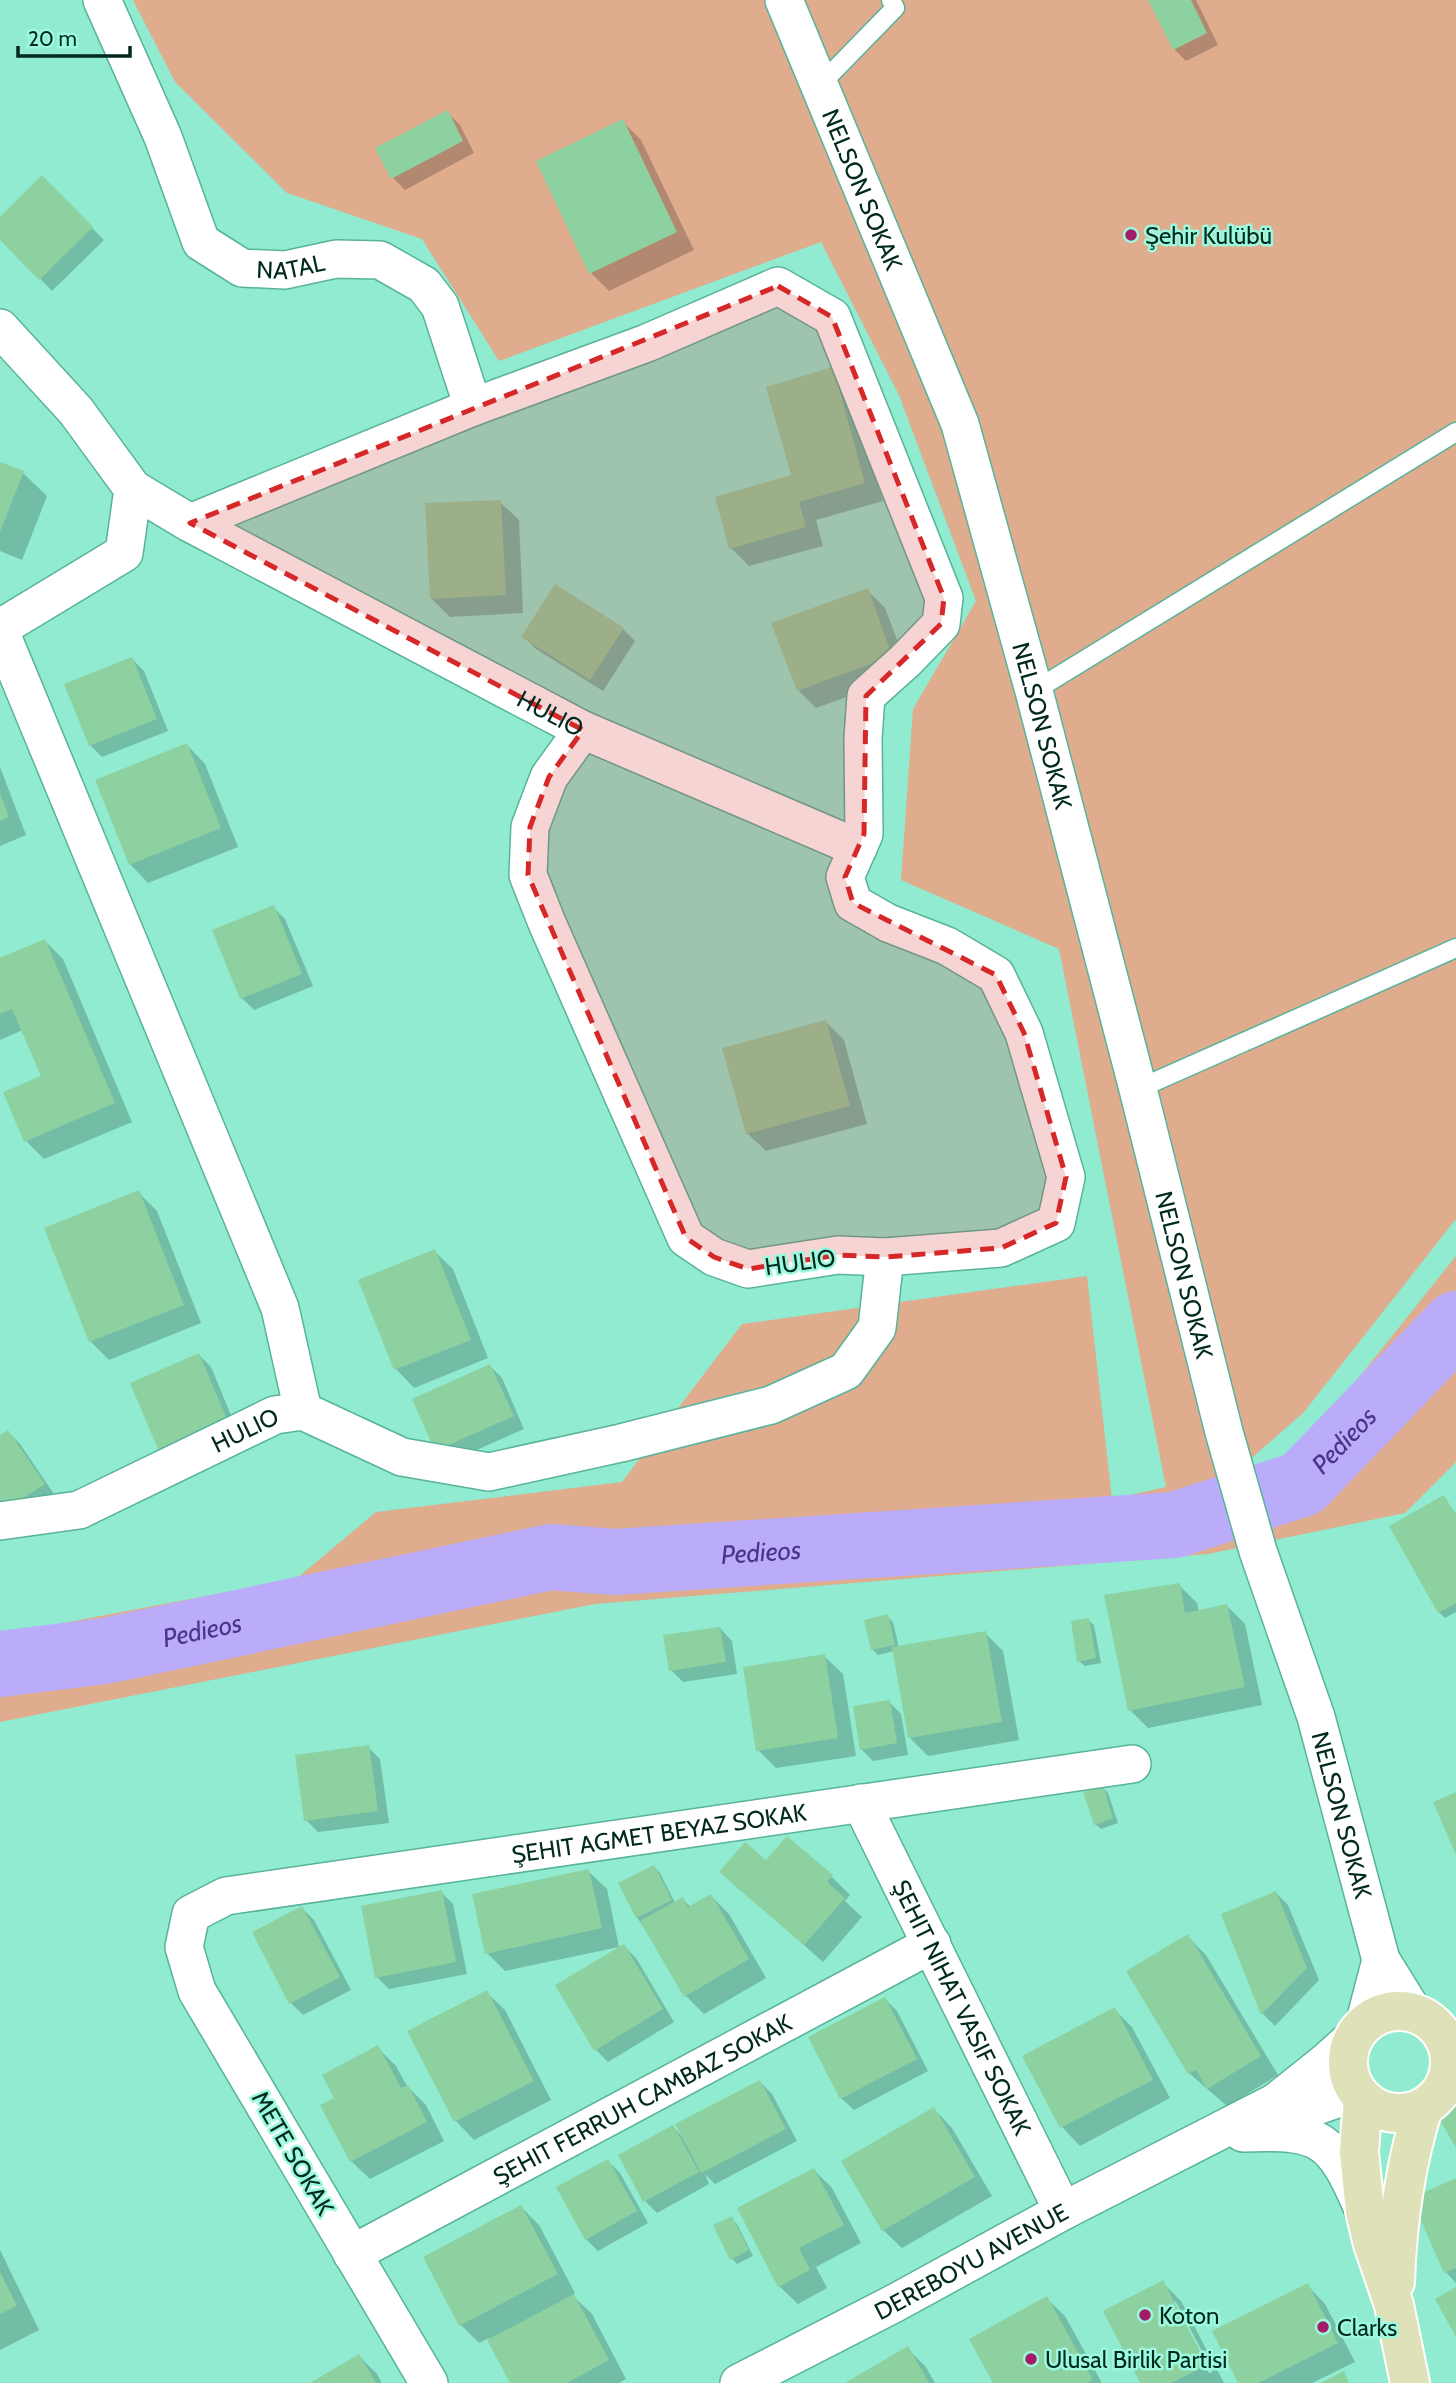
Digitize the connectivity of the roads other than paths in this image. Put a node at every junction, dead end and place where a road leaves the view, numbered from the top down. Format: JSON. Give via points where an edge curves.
{"nodes":[{"id":1,"x":784,"y":0,"type":"edge"},
{"id":2,"x":891,"y":0,"type":"edge"},
{"id":3,"x":97,"y":4,"type":"edge"},
{"id":4,"x":819,"y":86,"type":"junction"},
{"id":5,"x":0,"y":328,"type":"edge"},
{"id":6,"x":473,"y":407,"type":"junction"},
{"id":7,"x":1456,"y":432,"type":"edge"},
{"id":8,"x":133,"y":489,"type":"junction"},
{"id":9,"x":190,"y":523,"type":"junction"},
{"id":10,"x":0,"y":630,"type":"edge"},
{"id":11,"x":1034,"y":691,"type":"junction"},
{"id":12,"x":583,"y":730,"type":"junction"},
{"id":13,"x":858,"y":848,"type":"junction"},
{"id":14,"x":1456,"y":948,"type":"edge"},
{"id":15,"x":1138,"y":1089,"type":"junction"},
{"id":16,"x":885,"y":1257,"type":"junction"},
{"id":17,"x":303,"y":1411,"type":"junction"},
{"id":18,"x":0,"y":1521,"type":"edge"},
{"id":19,"x":1132,"y":1764,"type":"dead end"},
{"id":20,"x":861,"y":1803,"type":"junction"},
{"id":21,"x":191,"y":1914,"type":"joint"},
{"id":22,"x":932,"y":1944,"type":"junction"},
{"id":23,"x":1381,"y":1960,"type":"junction"},
{"id":24,"x":1456,"y":2008,"type":"edge"},
{"id":25,"x":1416,"y":2014,"type":"junction"},
{"id":26,"x":1360,"y":2030,"type":"junction"},
{"id":27,"x":1453,"y":2070,"type":"edge"},
{"id":28,"x":1360,"y":2095,"type":"junction"},
{"id":29,"x":1423,"y":2108,"type":"junction"},
{"id":30,"x":1243,"y":2133,"type":"junction"},
{"id":31,"x":1205,"y":2138,"type":"junction"},
{"id":32,"x":1063,"y":2211,"type":"junction"},
{"id":33,"x":1367,"y":2219,"type":"junction"},
{"id":34,"x":352,"y":2254,"type":"junction"},
{"id":35,"x":1394,"y":2305,"type":"junction"},
{"id":36,"x":429,"y":2383,"type":"edge"},
{"id":37,"x":739,"y":2383,"type":"edge"},
{"id":38,"x":1410,"y":2383,"type":"edge"}],
"edges":[{"from":1,"to":4,"type":"street","name":"NELSON SOKAK"},
{"from":2,"to":4,"type":"lane","via":[[895,8]]},
{"from":3,"to":6,"type":"street","name":"NATAL","via":[[163,137],[201,242],[242,268],[285,270],[336,259],[380,260],[424,285],[440,306]]},
{"from":4,"to":11,"type":"street","name":"NELSON SOKAK","via":[[960,424]]},
{"from":5,"to":8,"type":"street","via":[[76,411]]},
{"from":6,"to":9,"type":"street"},
{"from":6,"to":13,"type":"street","via":[[647,343],[778,286],[832,317],[944,598],[941,624],[866,696],[864,834]]},
{"from":7,"to":11,"type":"lane"},
{"from":8,"to":9,"type":"street","name":"HULIO"},
{"from":8,"to":10,"type":"street","via":[[124,553]]},
{"from":9,"to":12,"type":"street","name":"HULIO"},
{"from":10,"to":17,"type":"street","via":[[280,1308]]},
{"from":11,"to":15,"type":"street","name":"NELSON SOKAK"},
{"from":12,"to":13,"type":"street"},
{"from":12,"to":16,"type":"street","name":"HULIO","via":[[549,777],[530,827],[528,875],[686,1238],[714,1257],[748,1269],[838,1255]]},
{"from":13,"to":16,"type":"street","via":[[845,877],[853,903],[888,923],[947,946],[996,975],[1024,1033],[1066,1177],[1056,1223],[1001,1248]]},
{"from":14,"to":15,"type":"lane"},
{"from":15,"to":23,"type":"street","name":"NELSON SOKAK","via":[[1258,1551],[1315,1717]]},
{"from":16,"to":17,"type":"street","name":"HULIO","via":[[877,1328],[846,1371],[771,1405],[489,1472],[402,1457]]},
{"from":17,"to":18,"type":"street","name":"HULIO","via":[[275,1415],[79,1510]]},
{"from":19,"to":20,"type":"street","name":"ŞEHIT AGMET BEYAZ SOKAK"},
{"from":20,"to":21,"type":"street","name":"ŞEHIT AGMET BEYAZ SOKAK","via":[[226,1896]]},
{"from":20,"to":22,"type":"street","name":"ŞEHIT NIHAT VASIF SOKAK"},
{"from":21,"to":34,"type":"street","name":"METE SOKAK","via":[[184,1947],[197,1991]]},
{"from":22,"to":32,"type":"street","name":"ŞEHIT NIHAT VASIF SOKAK"},
{"from":22,"to":34,"type":"street","name":"ŞEHIT FERRUH CAMBAZ SOKAK"},
{"from":23,"to":25,"type":"street","name":"NELSON SOKAK"},
{"from":23,"to":26,"type":"street","name":"NELSON SOKAK"},
{"from":24,"to":25,"type":"main road"},
{"from":25,"to":26,"type":"main road","via":[[1388,2012]]},
{"from":25,"to":27,"type":"main road","via":[[1444,2038]]},
{"from":26,"to":28,"type":"main road","via":[[1351,2044],[1348,2064]]},
{"from":26,"to":31,"type":"street","name":"DEREBOYU AVENUE","via":[[1276,2102]]},
{"from":27,"to":29,"type":"main road","via":[[1435,2099]]},
{"from":28,"to":29,"type":"main road","via":[[1391,2113]]},
{"from":28,"to":30,"type":"street","name":"DEREBOYU AVENUE","via":[[1299,2111]]},
{"from":28,"to":33,"type":"main road","via":[[1360,2182]]},
{"from":29,"to":35,"type":"main road","via":[[1403,2184]]},
{"from":30,"to":31,"type":"street","name":"DEREBOYU AVENUE"},
{"from":30,"to":33,"type":"street","via":[[1287,2132],[1321,2142],[1342,2165]]},
{"from":31,"to":32,"type":"street","name":"DEREBOYU AVENUE"},
{"from":32,"to":37,"type":"street","name":"DEREBOYU AVENUE"},
{"from":33,"to":35,"type":"main road"},
{"from":34,"to":36,"type":"street","name":"METE SOKAK"},
{"from":35,"to":38,"type":"main road"}]}
